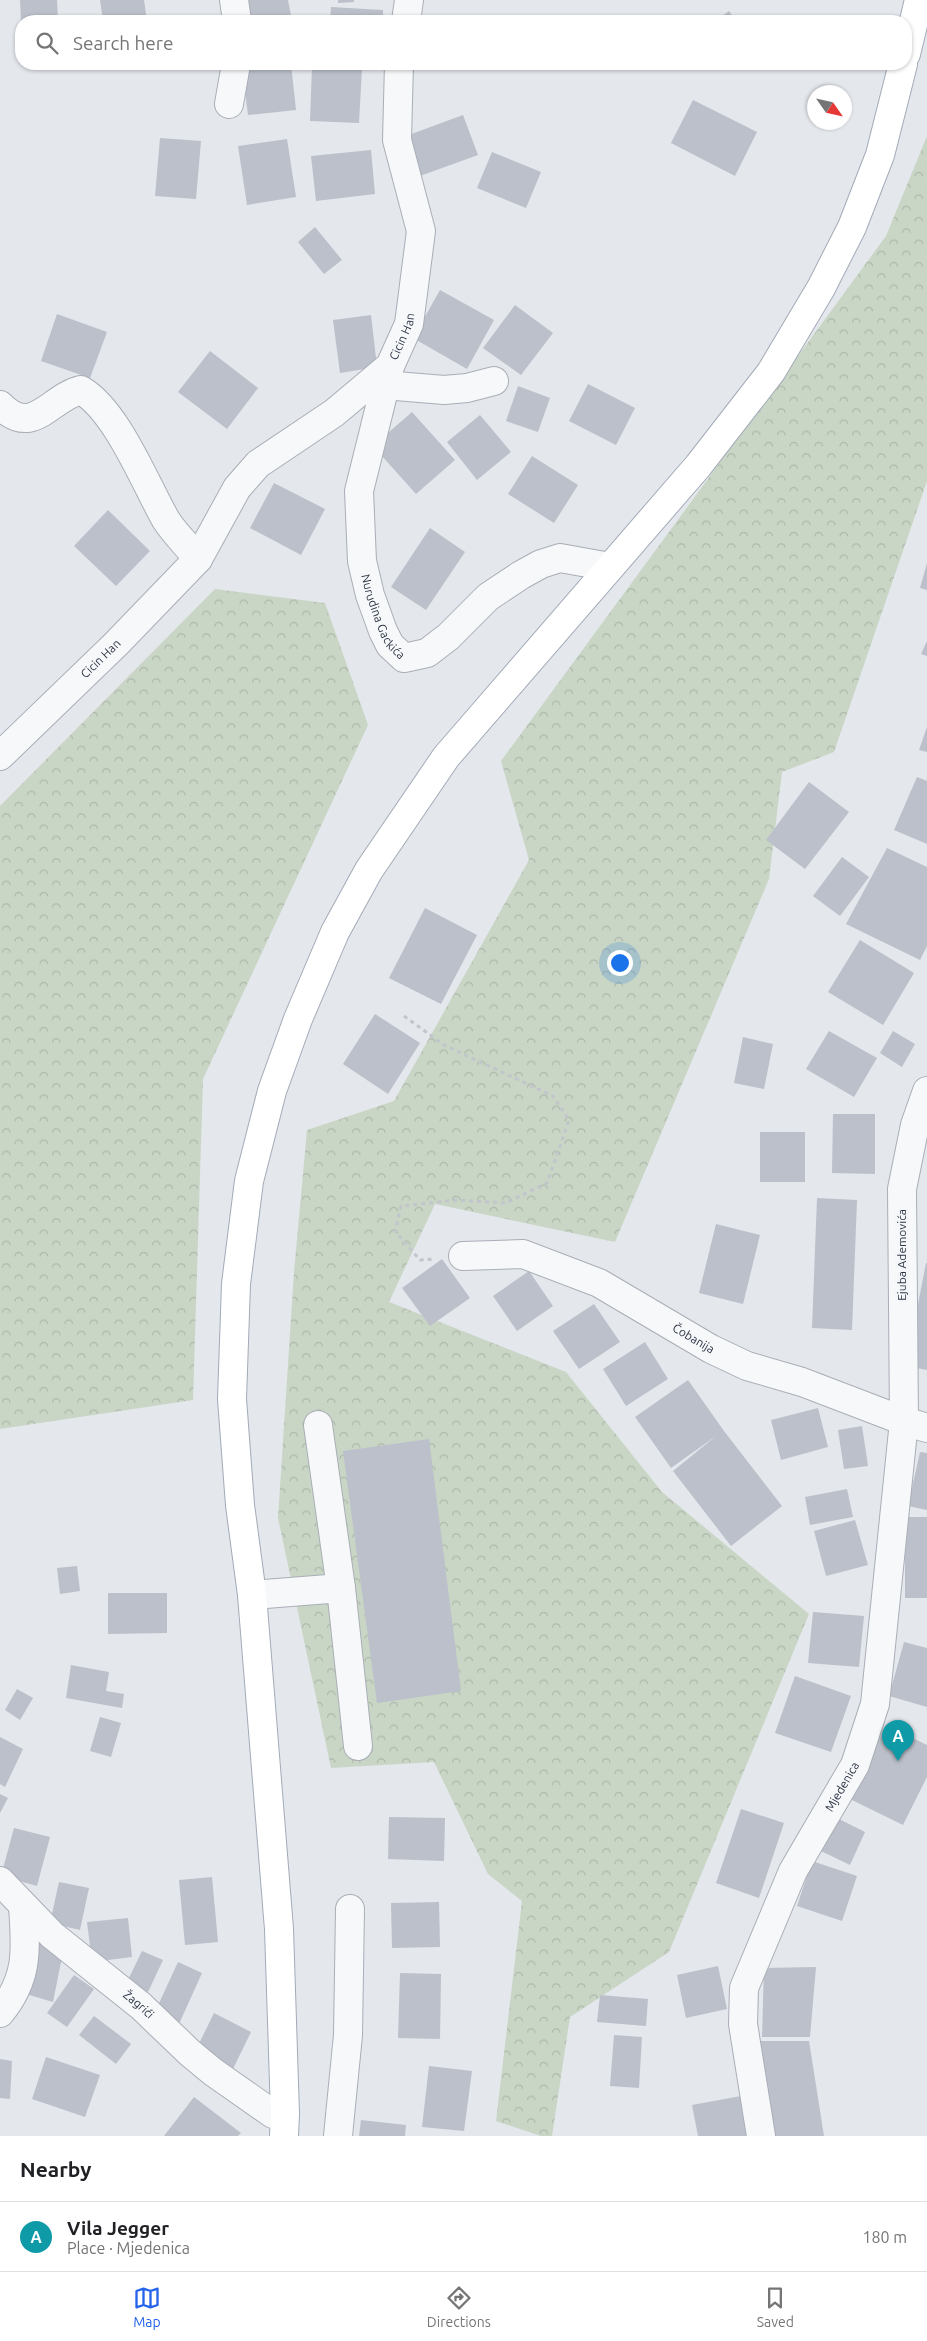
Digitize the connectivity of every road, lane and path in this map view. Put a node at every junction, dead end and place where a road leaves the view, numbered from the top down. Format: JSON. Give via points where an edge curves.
{"nodes":[{"id":1,"x":234,"y":0,"type":"edge"},
{"id":2,"x":409,"y":0,"type":"edge"},
{"id":3,"x":919,"y":0,"type":"edge"},
{"id":4,"x":236,"y":15,"type":"edge"},
{"id":5,"x":407,"y":15,"type":"edge"},
{"id":6,"x":912,"y":29,"type":"edge"},
{"id":7,"x":235,"y":70,"type":"edge"},
{"id":8,"x":399,"y":70,"type":"edge"},
{"id":9,"x":901,"y":70,"type":"edge"},
{"id":10,"x":229,"y":104,"type":"dead end"},
{"id":11,"x":387,"y":375,"type":"junction"},
{"id":12,"x":494,"y":381,"type":"dead end"},
{"id":13,"x":0,"y":405,"type":"edge"},
{"id":14,"x":198,"y":559,"type":"junction"},
{"id":15,"x":610,"y":567,"type":"junction"},
{"id":16,"x":0,"y":756,"type":"edge"},
{"id":17,"x":404,"y":1016,"type":"dead end"},
{"id":18,"x":927,"y":1091,"type":"edge"},
{"id":19,"x":463,"y":1256,"type":"joint"},
{"id":20,"x":318,"y":1425,"type":"dead end"},
{"id":21,"x":915,"y":1425,"type":"edge"},
{"id":22,"x":342,"y":1588,"type":"junction"},
{"id":23,"x":252,"y":1595,"type":"junction"},
{"id":24,"x":358,"y":1746,"type":"dead end"},
{"id":25,"x":0,"y":1881,"type":"edge"},
{"id":26,"x":23,"y":1907,"type":"junction"},
{"id":27,"x":350,"y":1909,"type":"dead end"},
{"id":28,"x":0,"y":2013,"type":"edge"},
{"id":29,"x":284,"y":2125,"type":"edge"},
{"id":30,"x":338,"y":2136,"type":"edge"},
{"id":31,"x":761,"y":2136,"type":"edge"}],
"edges":[{"from":1,"to":4,"type":"street"},
{"from":2,"to":5,"type":"street"},
{"from":3,"to":6,"type":"main road"},
{"from":7,"to":10,"type":"street"},
{"from":8,"to":11,"type":"street","name":"Cicin Han","via":[[397,140],[421,231],[409,324]]},
{"from":9,"to":15,"type":"main road","via":[[880,155],[852,227],[813,302],[771,372],[698,466]]},
{"from":11,"to":12,"type":"street","via":[[444,390]]},
{"from":11,"to":14,"type":"street","name":"Cicin Han","via":[[258,464],[237,488]]},
{"from":11,"to":15,"type":"street","name":"Nurudina Gackića","via":[[359,491],[362,561],[382,631],[390,645],[404,658],[427,653],[488,598],[541,564],[560,558]]},
{"from":13,"to":14,"type":"street","via":[[22,419],[40,416],[70,392],[81,390],[93,397],[116,429],[168,522]]},
{"from":14,"to":16,"type":"street","name":"Cicin Han"},
{"from":15,"to":23,"type":"main road","via":[[446,757],[369,870],[298,1019],[272,1091],[250,1181],[236,1284],[232,1399],[240,1505]]},
{"from":17,"to":19,"type":"path","via":[[444,1045],[553,1096],[569,1120],[547,1183],[506,1203],[457,1200],[400,1206],[394,1231],[420,1260]]},
{"from":18,"to":21,"type":"street","name":"Ejuba Ademovića","via":[[915,1126],[902,1189]]},
{"from":19,"to":21,"type":"street","name":"Čobanija","via":[[523,1254],[599,1283],[711,1349],[747,1366],[802,1382]]},
{"from":20,"to":22,"type":"street"},
{"from":21,"to":31,"type":"street","name":"Mjedenica","via":[[875,1704],[855,1765],[793,1871],[744,1988],[743,2024]]},
{"from":22,"to":23,"type":"street"},
{"from":22,"to":24,"type":"street"},
{"from":23,"to":29,"type":"main road","via":[[279,1929]]},
{"from":25,"to":26,"type":"street","name":"Žagrići"},
{"from":26,"to":28,"type":"street","via":[[26,1953],[20,1978]]},
{"from":26,"to":29,"type":"street","name":"Žagrići","via":[[70,1950],[141,2006],[213,2072]]},
{"from":27,"to":30,"type":"street","via":[[348,2035]]}]}
